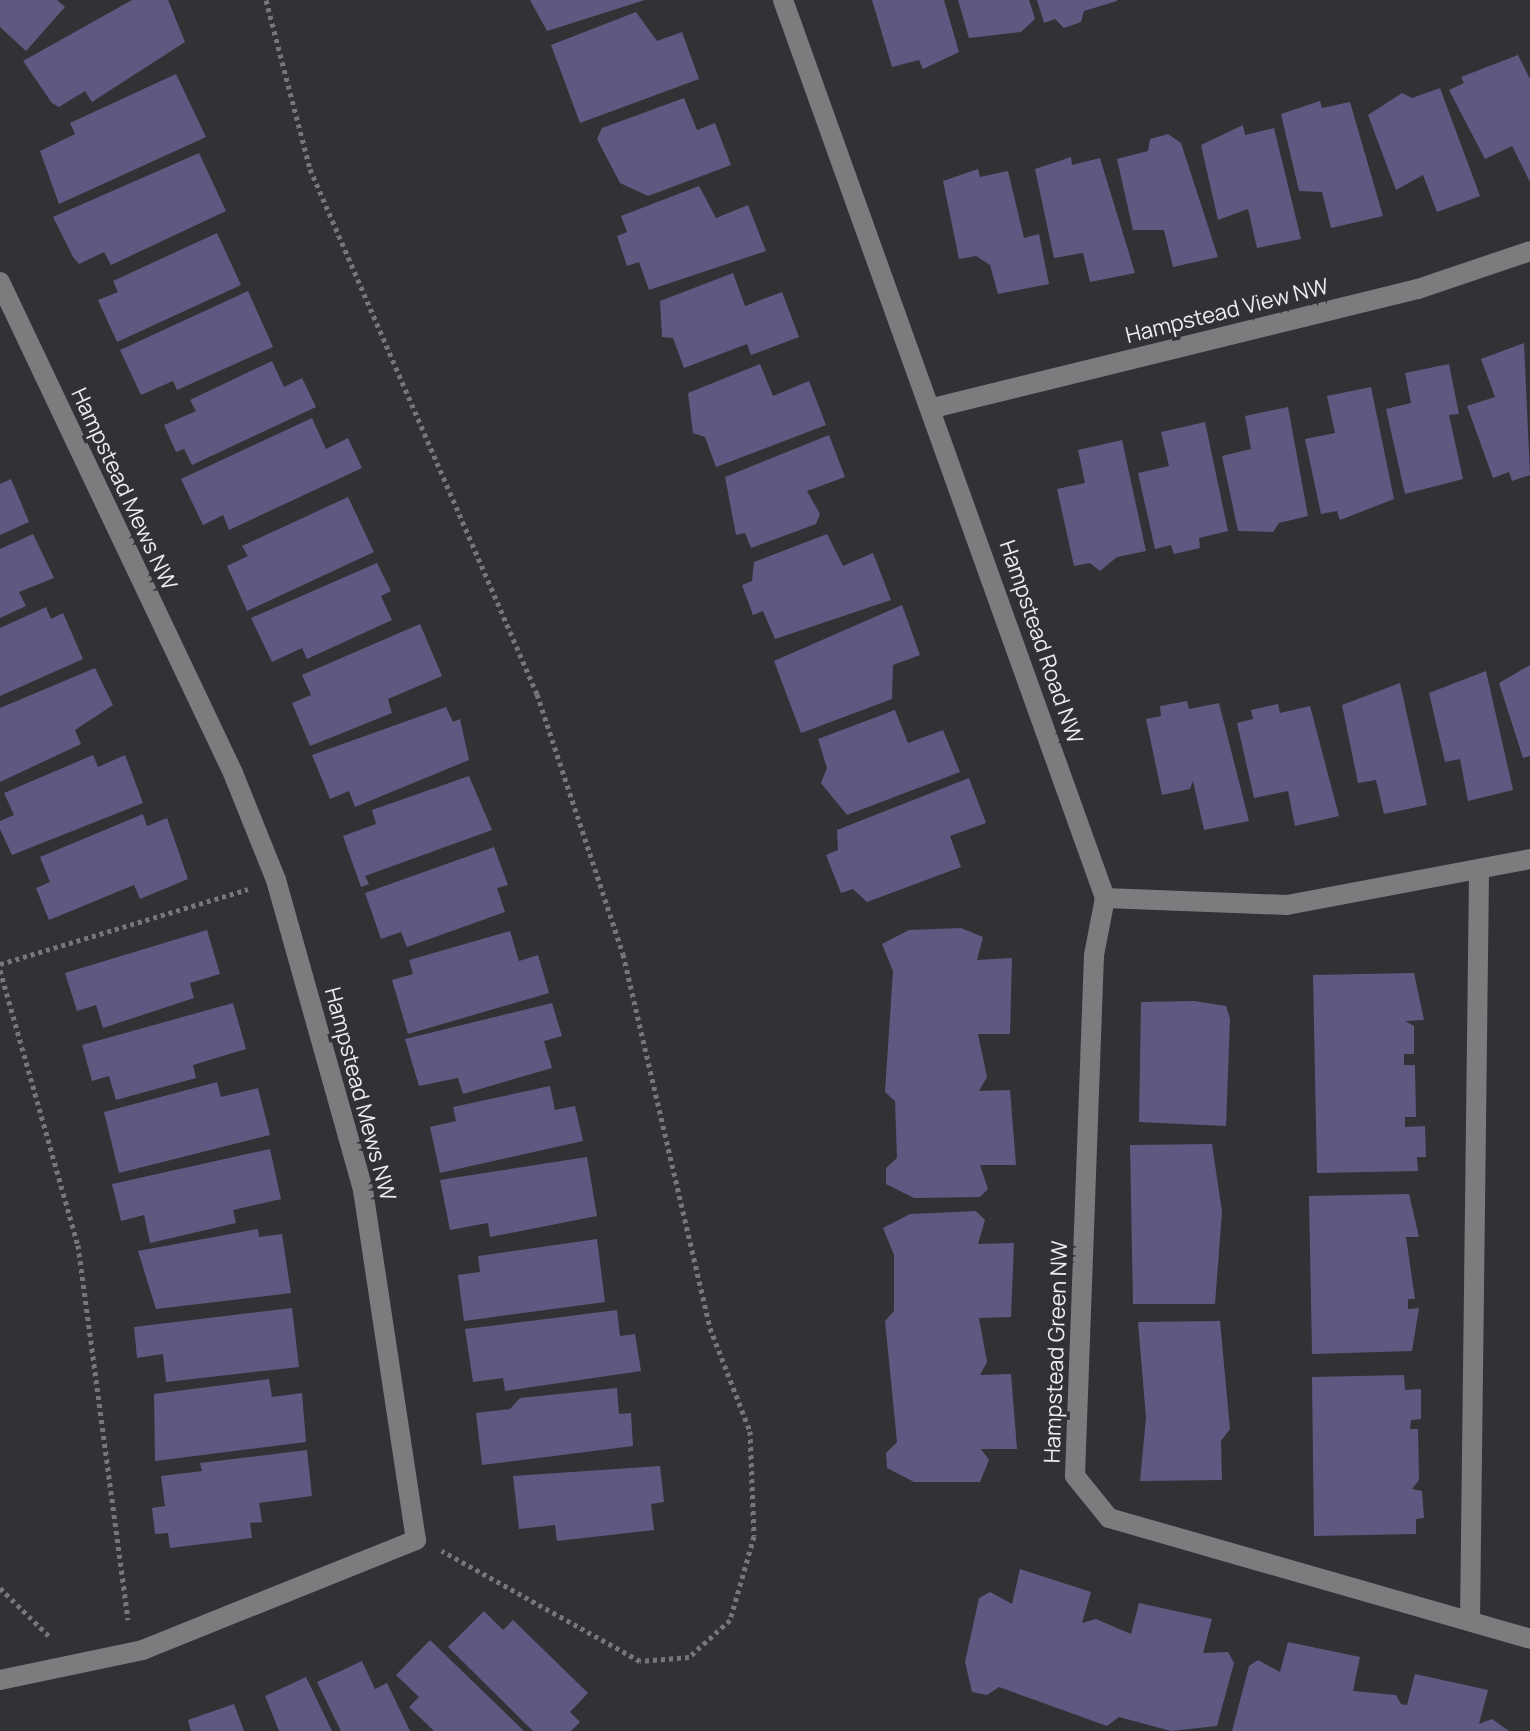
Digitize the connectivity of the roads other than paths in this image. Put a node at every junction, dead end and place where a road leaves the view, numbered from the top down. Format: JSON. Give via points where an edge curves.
{"nodes":[{"id":1,"x":783,"y":0,"type":"edge"},
{"id":2,"x":1530,"y":251,"type":"edge"},
{"id":3,"x":0,"y":282,"type":"edge"},
{"id":4,"x":933,"y":408,"type":"junction"},
{"id":5,"x":1530,"y":859,"type":"edge"},
{"id":6,"x":1479,"y":873,"type":"junction"},
{"id":7,"x":1105,"y":898,"type":"junction"},
{"id":8,"x":1470,"y":1621,"type":"junction"},
{"id":9,"x":1530,"y":1639,"type":"edge"},
{"id":10,"x":0,"y":1680,"type":"edge"}],
"edges":[{"from":1,"to":4,"type":"street","name":"Hampstead Road NW"},
{"from":2,"to":4,"type":"street","name":"Hampstead View NW","via":[[1418,289]]},
{"from":3,"to":10,"type":"street","name":"Hampstead Mews NW","via":[[233,773],[276,880],[363,1190],[416,1540],[143,1650]]},
{"from":4,"to":7,"type":"street","name":"Hampstead Road NW"},
{"from":5,"to":6,"type":"street"},
{"from":6,"to":7,"type":"street","via":[[1287,905]]},
{"from":6,"to":8,"type":"street"},
{"from":7,"to":8,"type":"street","name":"Hampstead Green NW","via":[[1094,955],[1075,1476],[1109,1518]]},
{"from":8,"to":9,"type":"street","name":"Hampstead Green NW"}]}
